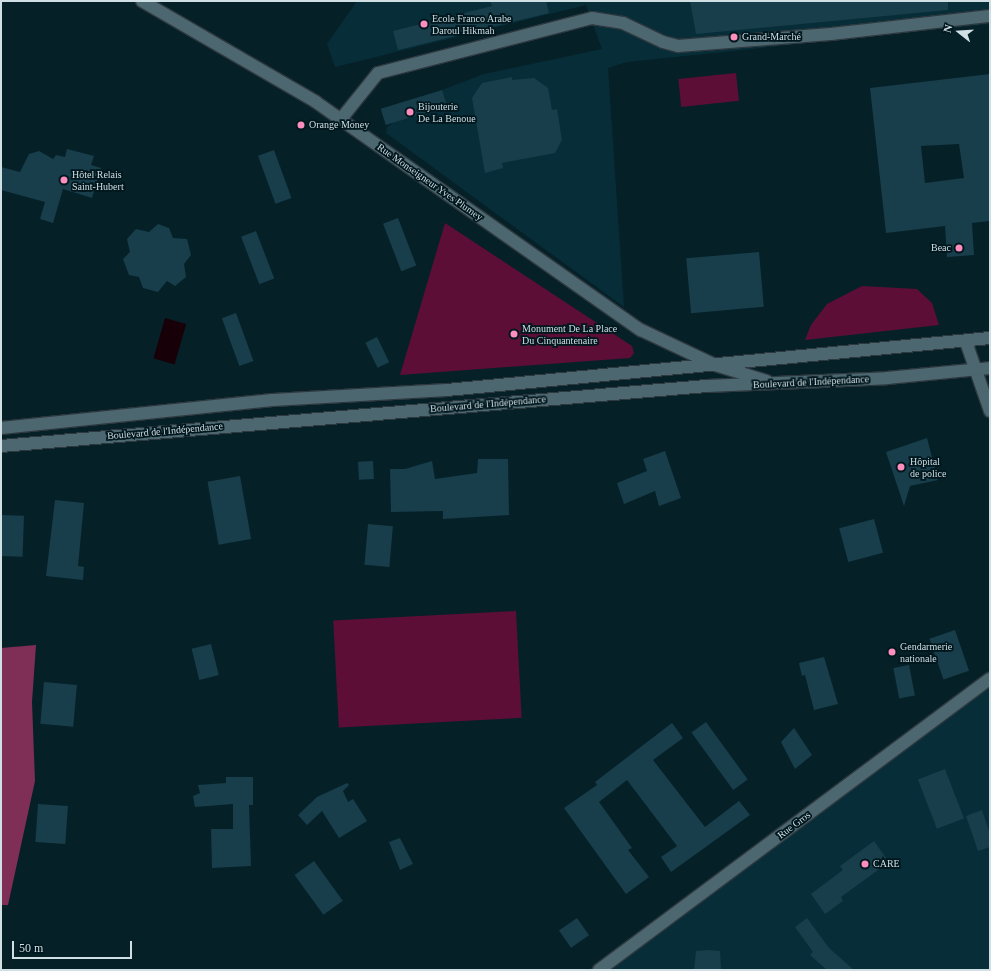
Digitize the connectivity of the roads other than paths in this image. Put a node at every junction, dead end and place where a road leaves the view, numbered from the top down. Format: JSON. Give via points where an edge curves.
{"nodes":[{"id":1,"x":142,"y":1,"type":"edge"},
{"id":2,"x":990,"y":16,"type":"edge"},
{"id":3,"x":341,"y":119,"type":"junction"},
{"id":4,"x":990,"y":338,"type":"edge"},
{"id":5,"x":966,"y":342,"type":"junction"},
{"id":6,"x":715,"y":365,"type":"junction"},
{"id":7,"x":990,"y":368,"type":"edge"},
{"id":8,"x":976,"y":370,"type":"junction"},
{"id":9,"x":779,"y":384,"type":"junction"},
{"id":10,"x":990,"y":410,"type":"edge"},
{"id":11,"x":1,"y":428,"type":"edge"},
{"id":12,"x":1,"y":446,"type":"edge"},
{"id":13,"x":990,"y":679,"type":"edge"},
{"id":14,"x":599,"y":970,"type":"edge"}],
"edges":[{"from":1,"to":3,"type":"main road","name":"Rue Monseigneur Yves Plumey"},
{"from":2,"to":3,"type":"main road","via":[[831,34],[678,46],[663,42],[623,23],[592,18],[378,73]]},
{"from":3,"to":6,"type":"main road","name":"Rue Monseigneur Yves Plumey","via":[[641,330]]},
{"from":4,"to":5,"type":"main road","name":"Boulevard de l'Indépendance"},
{"from":5,"to":6,"type":"main road","name":"Boulevard de l'Indépendance"},
{"from":5,"to":8,"type":"main road"},
{"from":6,"to":9,"type":"main road"},
{"from":6,"to":11,"type":"main road","name":"Boulevard de l'Indépendance","via":[[448,390],[273,400]]},
{"from":7,"to":8,"type":"main road","name":"Boulevard de l'Indépendance"},
{"from":8,"to":9,"type":"main road","name":"Boulevard de l'Indépendance"},
{"from":8,"to":10,"type":"main road"},
{"from":9,"to":12,"type":"main road","name":"Boulevard de l'Indépendance","via":[[707,386]]},
{"from":13,"to":14,"type":"main road","name":"Rue Gros"}]}
